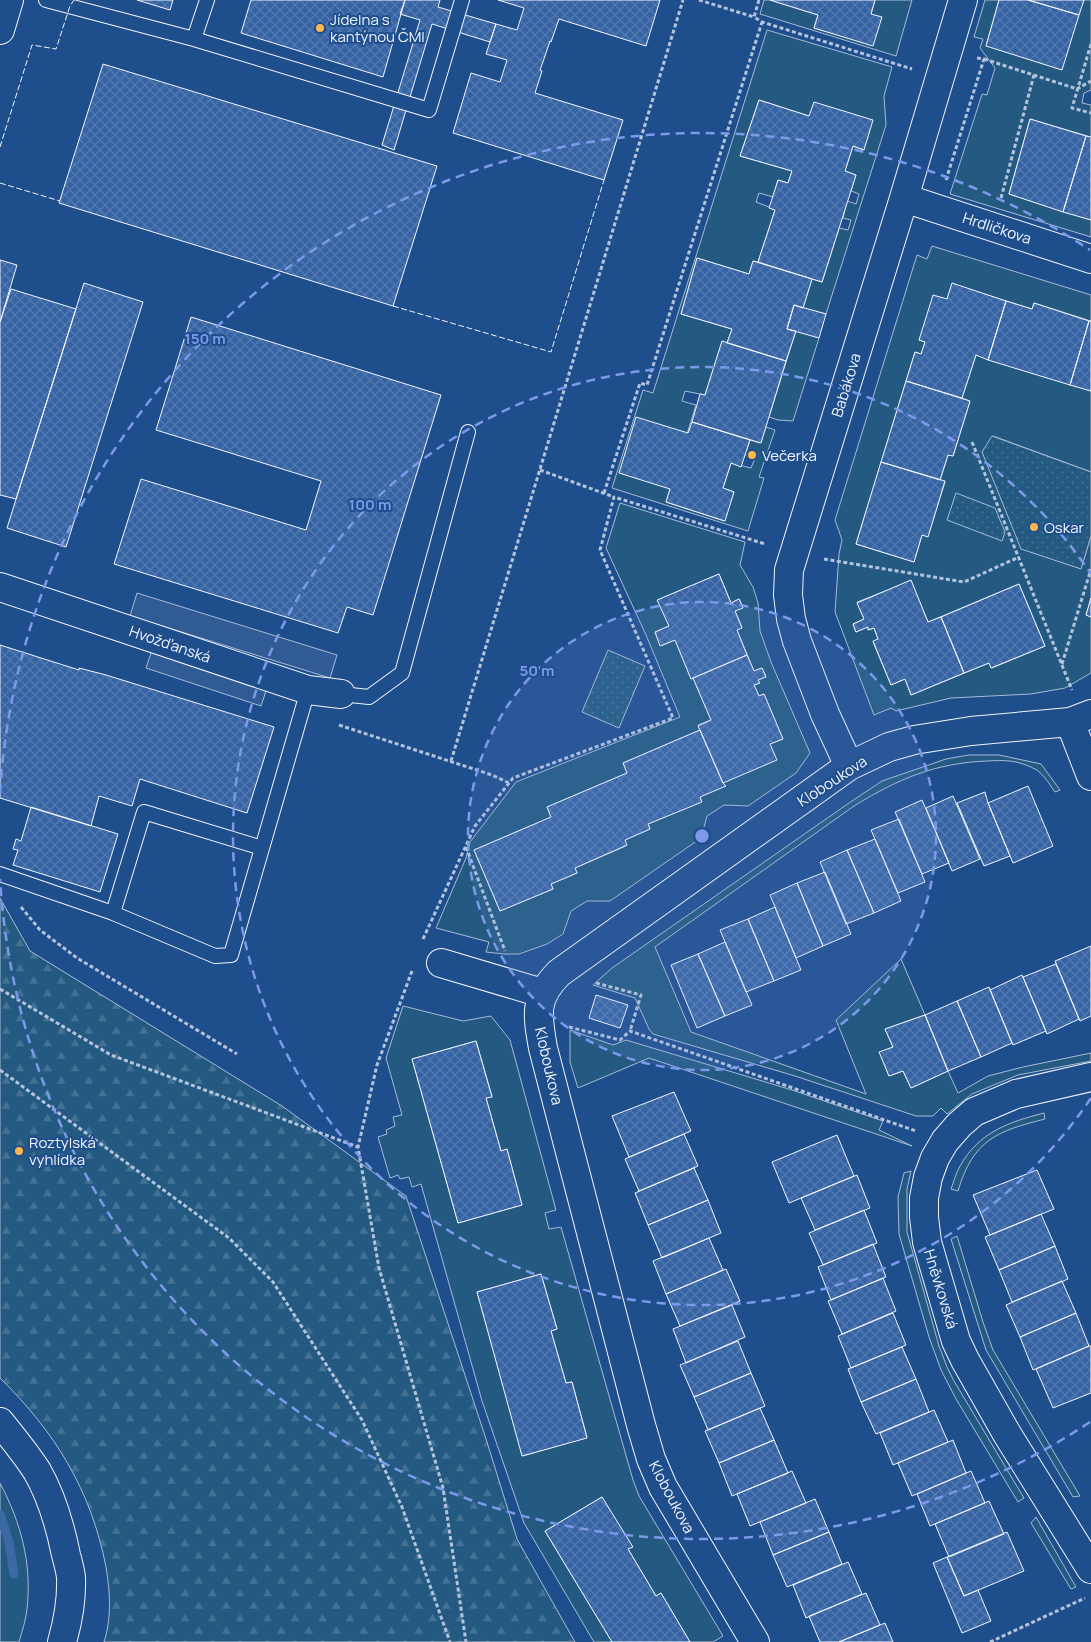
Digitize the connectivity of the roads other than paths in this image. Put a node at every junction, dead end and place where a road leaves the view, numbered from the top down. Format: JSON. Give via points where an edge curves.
{"nodes":[{"id":1,"x":10,"y":0,"type":"edge"},
{"id":2,"x":46,"y":0,"type":"edge"},
{"id":3,"x":206,"y":0,"type":"edge"},
{"id":4,"x":462,"y":0,"type":"edge"},
{"id":5,"x":963,"y":0,"type":"edge"},
{"id":6,"x":0,"y":30,"type":"edge"},
{"id":7,"x":194,"y":39,"type":"junction"},
{"id":8,"x":904,"y":198,"type":"junction"},
{"id":9,"x":1091,"y":259,"type":"edge"},
{"id":10,"x":468,"y":432,"type":"dead end"},
{"id":11,"x":0,"y":587,"type":"edge"},
{"id":12,"x":341,"y":694,"type":"joint"},
{"id":13,"x":304,"y":702,"type":"junction"},
{"id":14,"x":1078,"y":710,"type":"edge"},
{"id":15,"x":849,"y":766,"type":"junction"},
{"id":16,"x":1091,"y":776,"type":"edge"},
{"id":17,"x":262,"y":848,"type":"junction"},
{"id":18,"x":0,"y":874,"type":"edge"},
{"id":19,"x":113,"y":913,"type":"junction"},
{"id":20,"x":429,"y":960,"type":"road end"},
{"id":21,"x":551,"y":983,"type":"junction"},
{"id":22,"x":1091,"y":1078,"type":"edge"},
{"id":23,"x":0,"y":1422,"type":"edge"},
{"id":24,"x":1091,"y":1569,"type":"edge"},
{"id":25,"x":62,"y":1642,"type":"edge"},
{"id":26,"x":755,"y":1642,"type":"edge"}],
"edges":[{"from":1,"to":6,"type":"main road"},
{"from":2,"to":7,"type":"lane"},
{"from":3,"to":7,"type":"lane"},
{"from":4,"to":7,"type":"lane","via":[[429,110]]},
{"from":5,"to":8,"type":"main road","name":"Babákova"},
{"from":8,"to":9,"type":"main road","name":"Hrdličkova"},
{"from":8,"to":15,"type":"main road","name":"Babákova","via":[[789,570],[791,619],[797,641],[824,714]]},
{"from":10,"to":12,"type":"lane","via":[[402,673],[369,697]]},
{"from":11,"to":13,"type":"main road","name":"Hvožďanská"},
{"from":12,"to":13,"type":"main road","name":"Hvožďanská"},
{"from":13,"to":17,"type":"lane"},
{"from":14,"to":15,"type":"main road","name":"Kloboukova","via":[[914,740],[889,747]]},
{"from":14,"to":16,"type":"main road"},
{"from":15,"to":21,"type":"main road","name":"Kloboukova"},
{"from":17,"to":19,"type":"lane","via":[[144,812]]},
{"from":17,"to":19,"type":"lane","via":[[231,955],[215,956]]},
{"from":18,"to":19,"type":"lane"},
{"from":20,"to":21,"type":"main road"},
{"from":21,"to":26,"type":"main road","name":"Kloboukova","via":[[538,1020],[542,1048],[651,1459],[663,1486]]},
{"from":22,"to":24,"type":"main road","name":"Hněvkovská","via":[[1016,1094],[974,1112],[945,1141],[935,1158],[928,1177],[924,1217],[927,1242],[956,1341],[975,1380]]},
{"from":23,"to":25,"type":"main road","via":[[36,1471],[58,1521],[70,1576],[68,1622]]}]}
